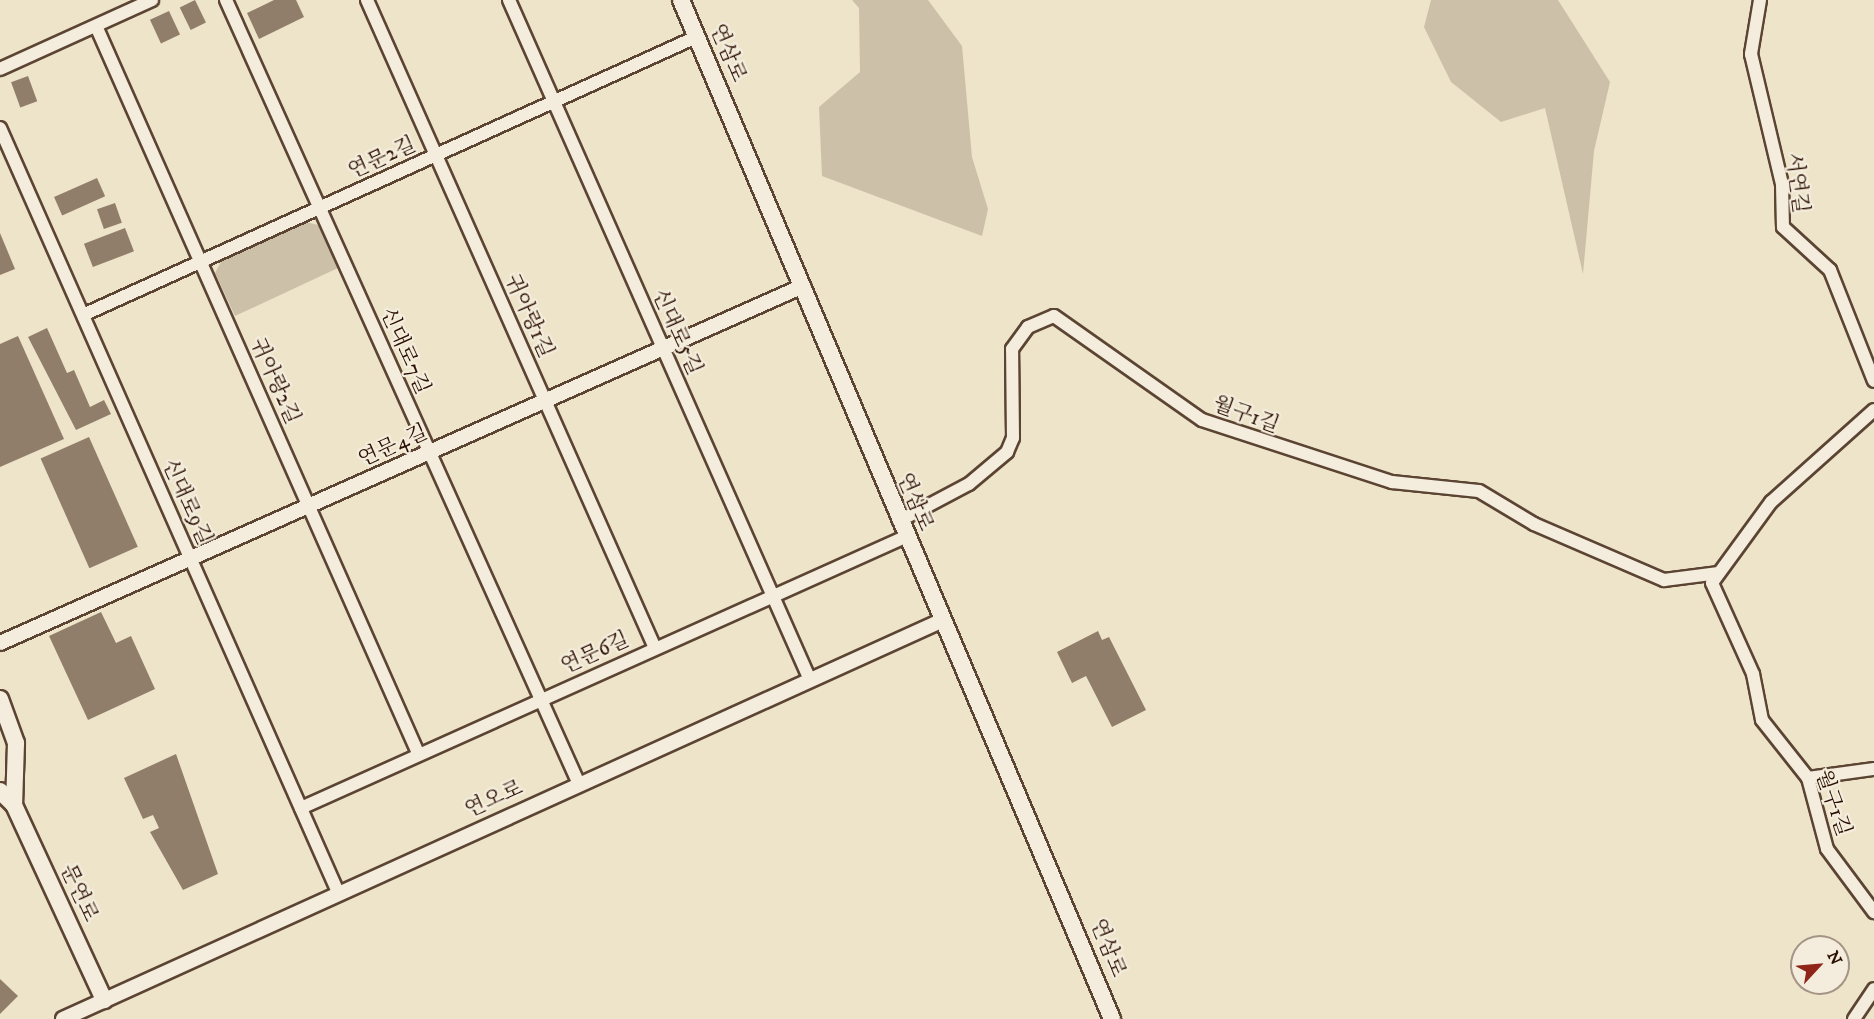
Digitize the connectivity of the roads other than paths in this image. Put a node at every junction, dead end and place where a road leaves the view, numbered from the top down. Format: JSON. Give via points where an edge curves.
{"nodes":[{"id":1,"x":152,"y":0,"type":"edge"},
{"id":2,"x":226,"y":0,"type":"edge"},
{"id":3,"x":367,"y":0,"type":"edge"},
{"id":4,"x":508,"y":0,"type":"edge"},
{"id":5,"x":681,"y":0,"type":"edge"},
{"id":6,"x":1760,"y":0,"type":"edge"},
{"id":7,"x":96,"y":26,"type":"junction"},
{"id":8,"x":696,"y":38,"type":"junction"},
{"id":9,"x":0,"y":69,"type":"edge"},
{"id":10,"x":554,"y":102,"type":"junction"},
{"id":11,"x":0,"y":128,"type":"edge"},
{"id":12,"x":436,"y":155,"type":"junction"},
{"id":13,"x":320,"y":208,"type":"junction"},
{"id":14,"x":200,"y":262,"type":"junction"},
{"id":15,"x":803,"y":286,"type":"junction"},
{"id":16,"x":83,"y":315,"type":"junction"},
{"id":17,"x":663,"y":348,"type":"junction"},
{"id":18,"x":1874,"y":381,"type":"edge"},
{"id":19,"x":545,"y":401,"type":"junction"},
{"id":20,"x":1874,"y":410,"type":"edge"},
{"id":21,"x":429,"y":452,"type":"junction"},
{"id":22,"x":308,"y":506,"type":"junction"},
{"id":23,"x":902,"y":529,"type":"junction"},
{"id":24,"x":191,"y":558,"type":"junction"},
{"id":25,"x":1719,"y":573,"type":"junction"},
{"id":26,"x":773,"y":596,"type":"junction"},
{"id":27,"x":943,"y":620,"type":"junction"},
{"id":28,"x":0,"y":643,"type":"edge"},
{"id":29,"x":655,"y":648,"type":"junction"},
{"id":30,"x":810,"y":680,"type":"junction"},
{"id":31,"x":0,"y":699,"type":"edge"},
{"id":32,"x":540,"y":699,"type":"junction"},
{"id":33,"x":418,"y":753,"type":"junction"},
{"id":34,"x":1874,"y":769,"type":"edge"},
{"id":35,"x":1808,"y":778,"type":"junction"},
{"id":36,"x":579,"y":784,"type":"junction"},
{"id":37,"x":0,"y":791,"type":"edge"},
{"id":38,"x":14,"y":805,"type":"junction"},
{"id":39,"x":301,"y":808,"type":"junction"},
{"id":40,"x":338,"y":892,"type":"junction"},
{"id":41,"x":1874,"y":912,"type":"edge"},
{"id":42,"x":1874,"y":989,"type":"edge"},
{"id":43,"x":104,"y":1000,"type":"junction"},
{"id":44,"x":63,"y":1019,"type":"edge"},
{"id":45,"x":1112,"y":1019,"type":"edge"},
{"id":46,"x":1854,"y":1019,"type":"edge"}],
"edges":[{"from":1,"to":7,"type":"street"},
{"from":2,"to":13,"type":"street","name":"신대로7길"},
{"from":3,"to":12,"type":"street","name":"귀아랑1길"},
{"from":4,"to":10,"type":"street","name":"신대로5길"},
{"from":5,"to":8,"type":"main road","name":"연삼로"},
{"from":6,"to":18,"type":"street","name":"서연길","via":[[1751,54],[1782,184],[1783,227],[1830,270]]},
{"from":7,"to":9,"type":"street"},
{"from":7,"to":14,"type":"street","name":"귀아랑2길"},
{"from":8,"to":10,"type":"street","name":"연문2길"},
{"from":8,"to":15,"type":"main road","name":"연삼로"},
{"from":10,"to":12,"type":"street","name":"연문2길"},
{"from":10,"to":17,"type":"street","name":"신대로5길"},
{"from":11,"to":16,"type":"street","name":"신대로9길"},
{"from":12,"to":13,"type":"street","name":"연문2길"},
{"from":12,"to":19,"type":"street","name":"귀아랑1길"},
{"from":13,"to":14,"type":"street","name":"연문2길"},
{"from":13,"to":21,"type":"street","name":"신대로7길"},
{"from":14,"to":16,"type":"street","name":"연문2길"},
{"from":14,"to":22,"type":"street","name":"귀아랑2길"},
{"from":15,"to":17,"type":"street","name":"연문4길"},
{"from":15,"to":23,"type":"main road","name":"연삼로"},
{"from":16,"to":24,"type":"street","name":"신대로9길"},
{"from":17,"to":19,"type":"street","name":"연문4길"},
{"from":17,"to":26,"type":"street","name":"신대로5길"},
{"from":19,"to":21,"type":"street","name":"연문4길"},
{"from":19,"to":29,"type":"street","name":"귀아랑1길"},
{"from":20,"to":25,"type":"street","via":[[1771,502]]},
{"from":21,"to":22,"type":"street","name":"연문4길"},
{"from":21,"to":32,"type":"street","name":"신대로7길"},
{"from":22,"to":24,"type":"street","name":"연문4길"},
{"from":22,"to":33,"type":"street","name":"귀아랑2길"},
{"from":23,"to":25,"type":"street","name":"월구1길","via":[[969,484],[1007,452],[1013,438],[1012,349],[1028,327],[1054,316],[1202,420],[1392,482],[1479,491],[1534,524],[1664,580]]},
{"from":23,"to":26,"type":"street","name":"연문6길"},
{"from":23,"to":27,"type":"main road","name":"연삼로"},
{"from":24,"to":28,"type":"street","name":"연문4길"},
{"from":24,"to":39,"type":"street","name":"신대로9길"},
{"from":25,"to":35,"type":"street","name":"월구1길","via":[[1712,583],[1753,674],[1762,720]]},
{"from":26,"to":29,"type":"street","name":"연문6길"},
{"from":26,"to":30,"type":"street","name":"신대로5길"},
{"from":27,"to":30,"type":"street","name":"연오로"},
{"from":27,"to":45,"type":"main road","name":"연삼로"},
{"from":29,"to":32,"type":"street","name":"연문6길"},
{"from":30,"to":36,"type":"street","name":"연오로"},
{"from":31,"to":38,"type":"main road","name":"문연로","via":[[16,743]]},
{"from":32,"to":33,"type":"street","name":"연문6길"},
{"from":32,"to":36,"type":"street","name":"신대로7길"},
{"from":33,"to":39,"type":"street","name":"연문6길"},
{"from":34,"to":35,"type":"street"},
{"from":35,"to":41,"type":"street","name":"월구1길","via":[[1827,849]]},
{"from":36,"to":40,"type":"street","name":"연오로"},
{"from":37,"to":38,"type":"main road","name":"문연로"},
{"from":38,"to":43,"type":"main road","name":"문연로"},
{"from":39,"to":40,"type":"street","name":"신대로9길"},
{"from":40,"to":43,"type":"street","name":"연오로"},
{"from":42,"to":46,"type":"street"},
{"from":43,"to":44,"type":"street","name":"연오로"}]}
